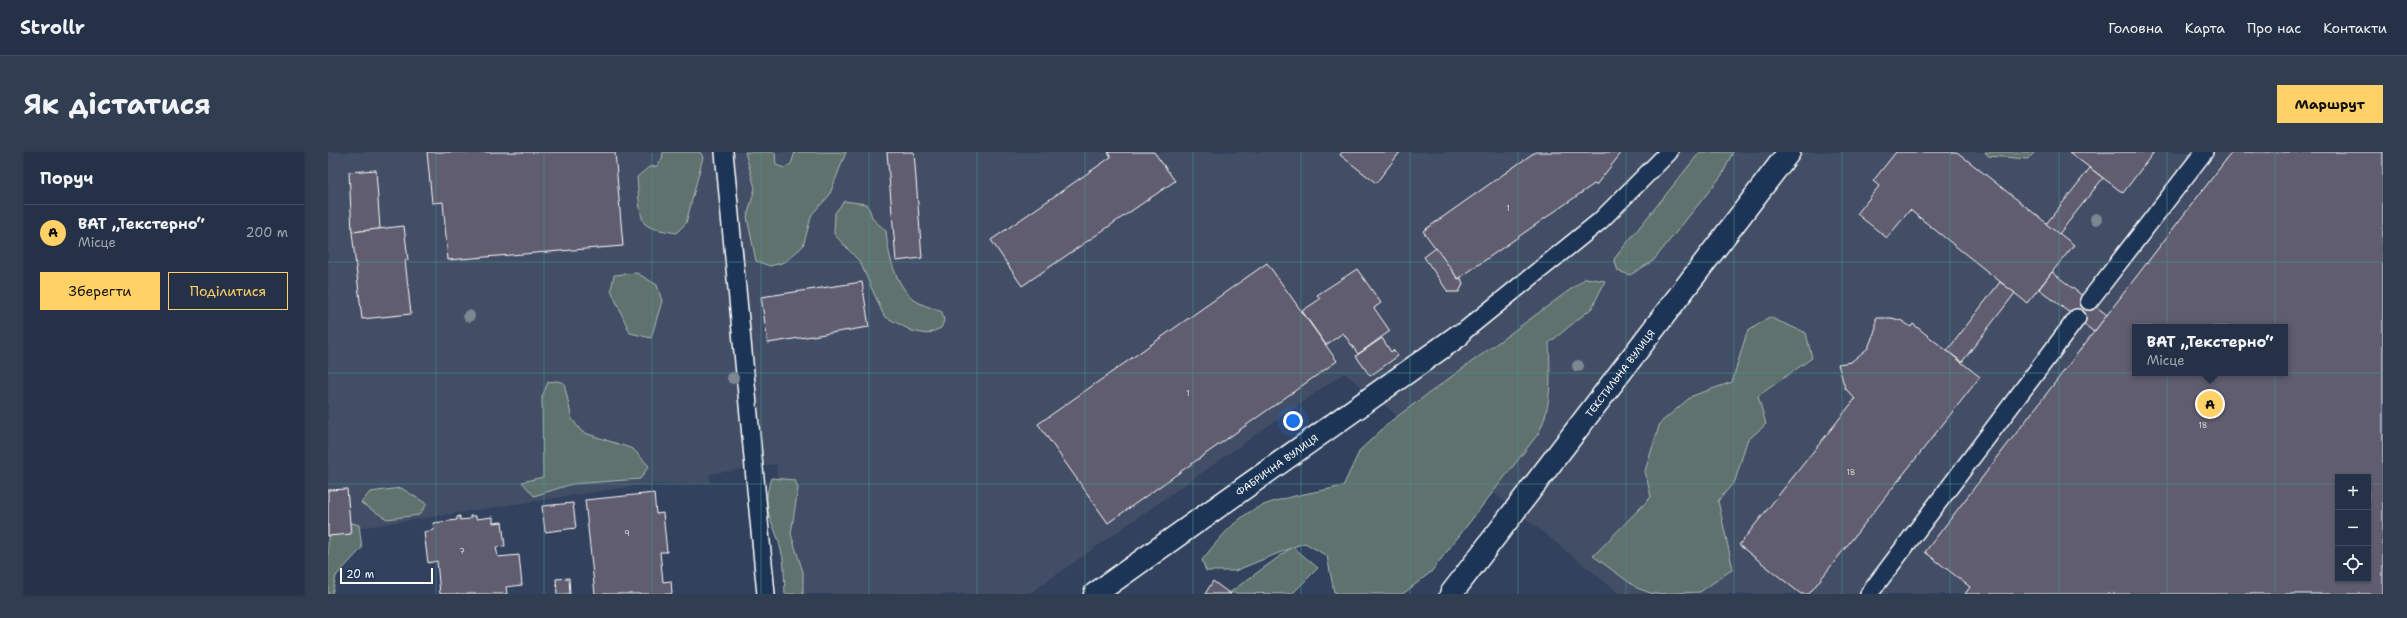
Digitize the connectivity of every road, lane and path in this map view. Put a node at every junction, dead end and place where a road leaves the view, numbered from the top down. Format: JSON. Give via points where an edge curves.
{"nodes":[{"id":1,"x":724,"y":152,"type":"edge"},
{"id":2,"x":1668,"y":152,"type":"edge"},
{"id":3,"x":1789,"y":152,"type":"edge"},
{"id":4,"x":2204,"y":152,"type":"edge"},
{"id":5,"x":2089,"y":301,"type":"dead end"},
{"id":6,"x":2077,"y":318,"type":"dead end"},
{"id":7,"x":1458,"y":336,"type":"joint"},
{"id":8,"x":766,"y":594,"type":"edge"},
{"id":9,"x":1095,"y":594,"type":"edge"},
{"id":10,"x":1451,"y":594,"type":"edge"},
{"id":11,"x":1869,"y":594,"type":"edge"}],
"edges":[{"from":1,"to":8,"type":"lane"},
{"from":2,"to":7,"type":"lane","via":[[1600,221]]},
{"from":3,"to":10,"type":"street","name":"ТЕКСТИЛЬНА ВУЛИЦЯ"},
{"from":4,"to":5,"type":"lane"},
{"from":6,"to":11,"type":"lane"},
{"from":7,"to":9,"type":"street","name":"ФАБРИЧНА ВУЛИЦЯ"}]}
